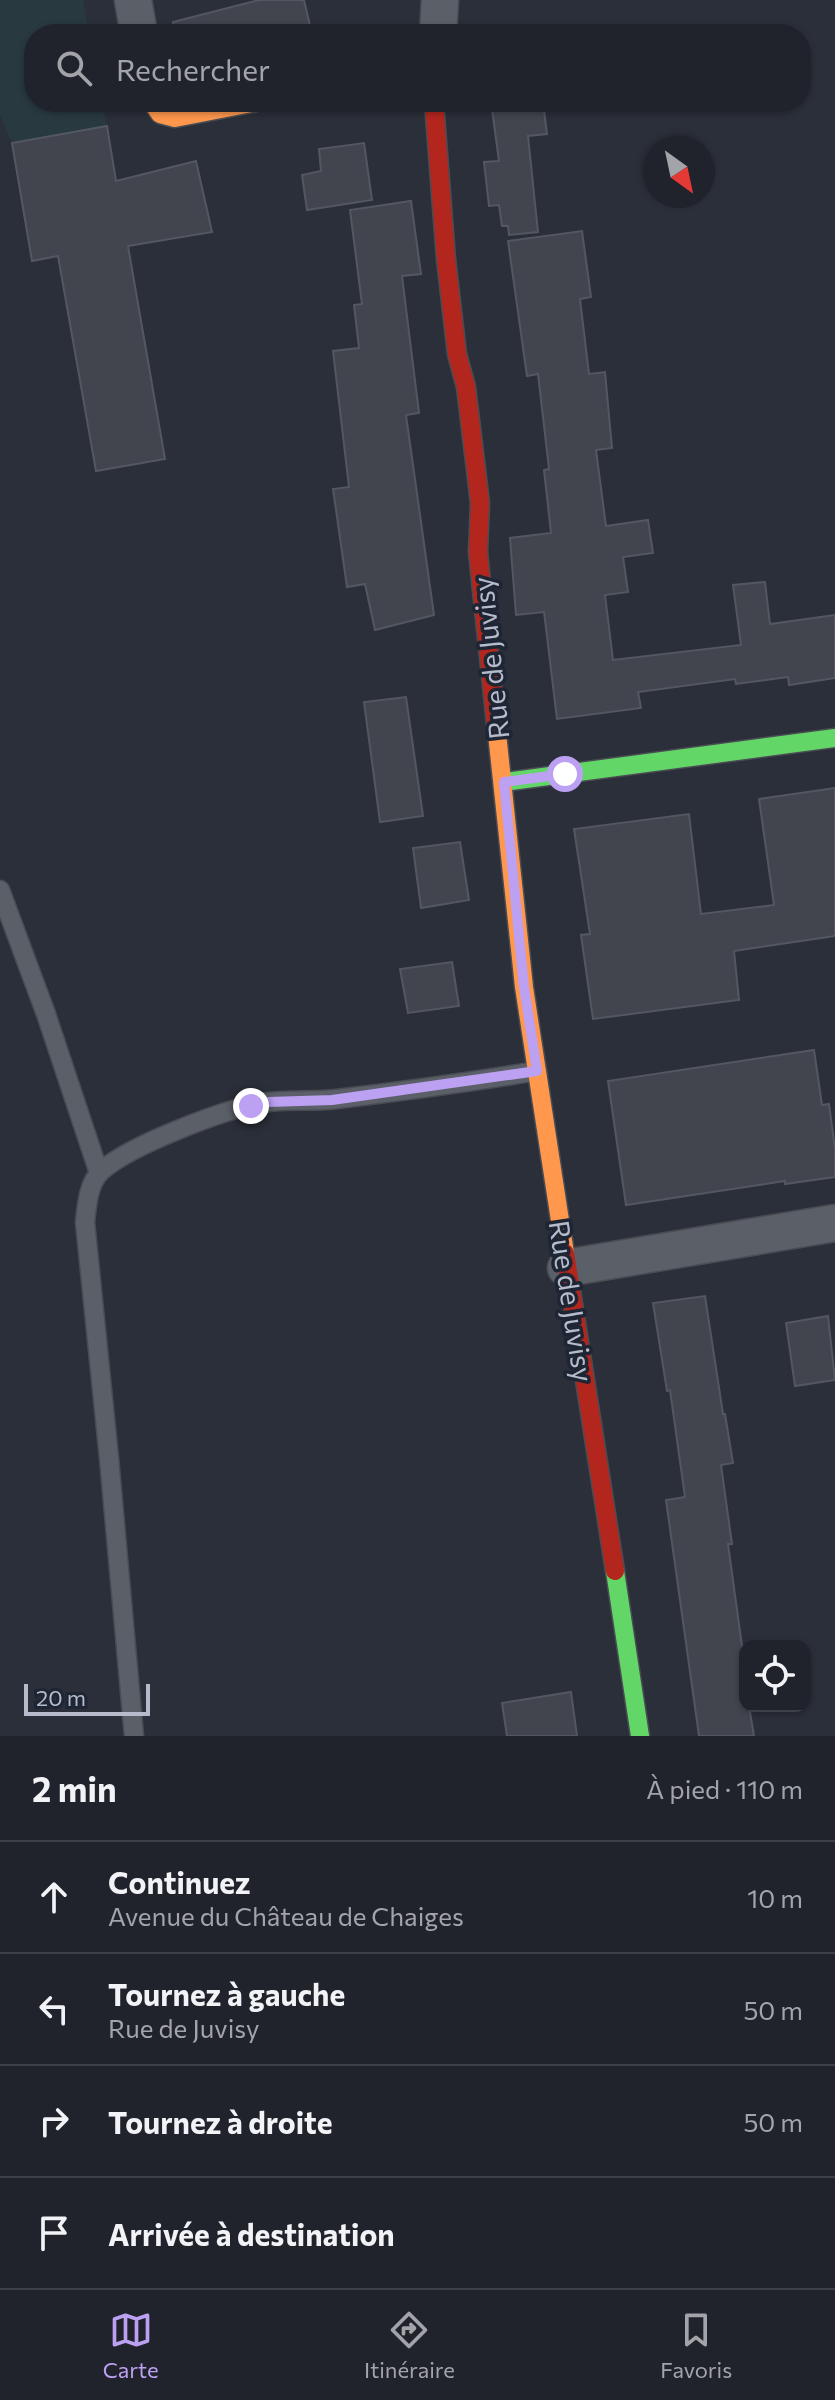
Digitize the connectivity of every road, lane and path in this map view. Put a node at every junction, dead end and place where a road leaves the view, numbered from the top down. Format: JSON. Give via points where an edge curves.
{"nodes":[{"id":1,"x":133,"y":0,"type":"edge"},
{"id":2,"x":440,"y":0,"type":"edge"},
{"id":3,"x":137,"y":24,"type":"edge"},
{"id":4,"x":439,"y":24,"type":"edge"},
{"id":5,"x":158,"y":112,"type":"edge"},
{"id":6,"x":206,"y":112,"type":"edge"},
{"id":7,"x":435,"y":112,"type":"edge"},
{"id":8,"x":835,"y":738,"type":"edge"},
{"id":9,"x":504,"y":782,"type":"junction"},
{"id":10,"x":0,"y":890,"type":"edge"},
{"id":11,"x":537,"y":1071,"type":"junction"},
{"id":12,"x":99,"y":1173,"type":"junction"},
{"id":13,"x":835,"y":1223,"type":"edge"},
{"id":14,"x":566,"y":1268,"type":"junction"},
{"id":15,"x":134,"y":1736,"type":"edge"},
{"id":16,"x":640,"y":1736,"type":"edge"}],
"edges":[{"from":1,"to":3,"type":"street"},
{"from":2,"to":4,"type":"street"},
{"from":5,"to":6,"type":"street","via":[[175,118]]},
{"from":7,"to":9,"type":"street","name":"Rue de Juvisy","via":[[446,259],[480,503],[478,552]]},
{"from":8,"to":9,"type":"street"},
{"from":9,"to":11,"type":"street","name":"Rue de Juvisy"},
{"from":10,"to":12,"type":"lane"},
{"from":11,"to":12,"type":"lane","via":[[237,1109],[136,1148]]},
{"from":11,"to":14,"type":"street","name":"Rue de Juvisy"},
{"from":12,"to":15,"type":"lane","via":[[88,1194],[85,1222]]},
{"from":13,"to":14,"type":"street"},
{"from":14,"to":16,"type":"street","name":"Rue de Juvisy"}]}
